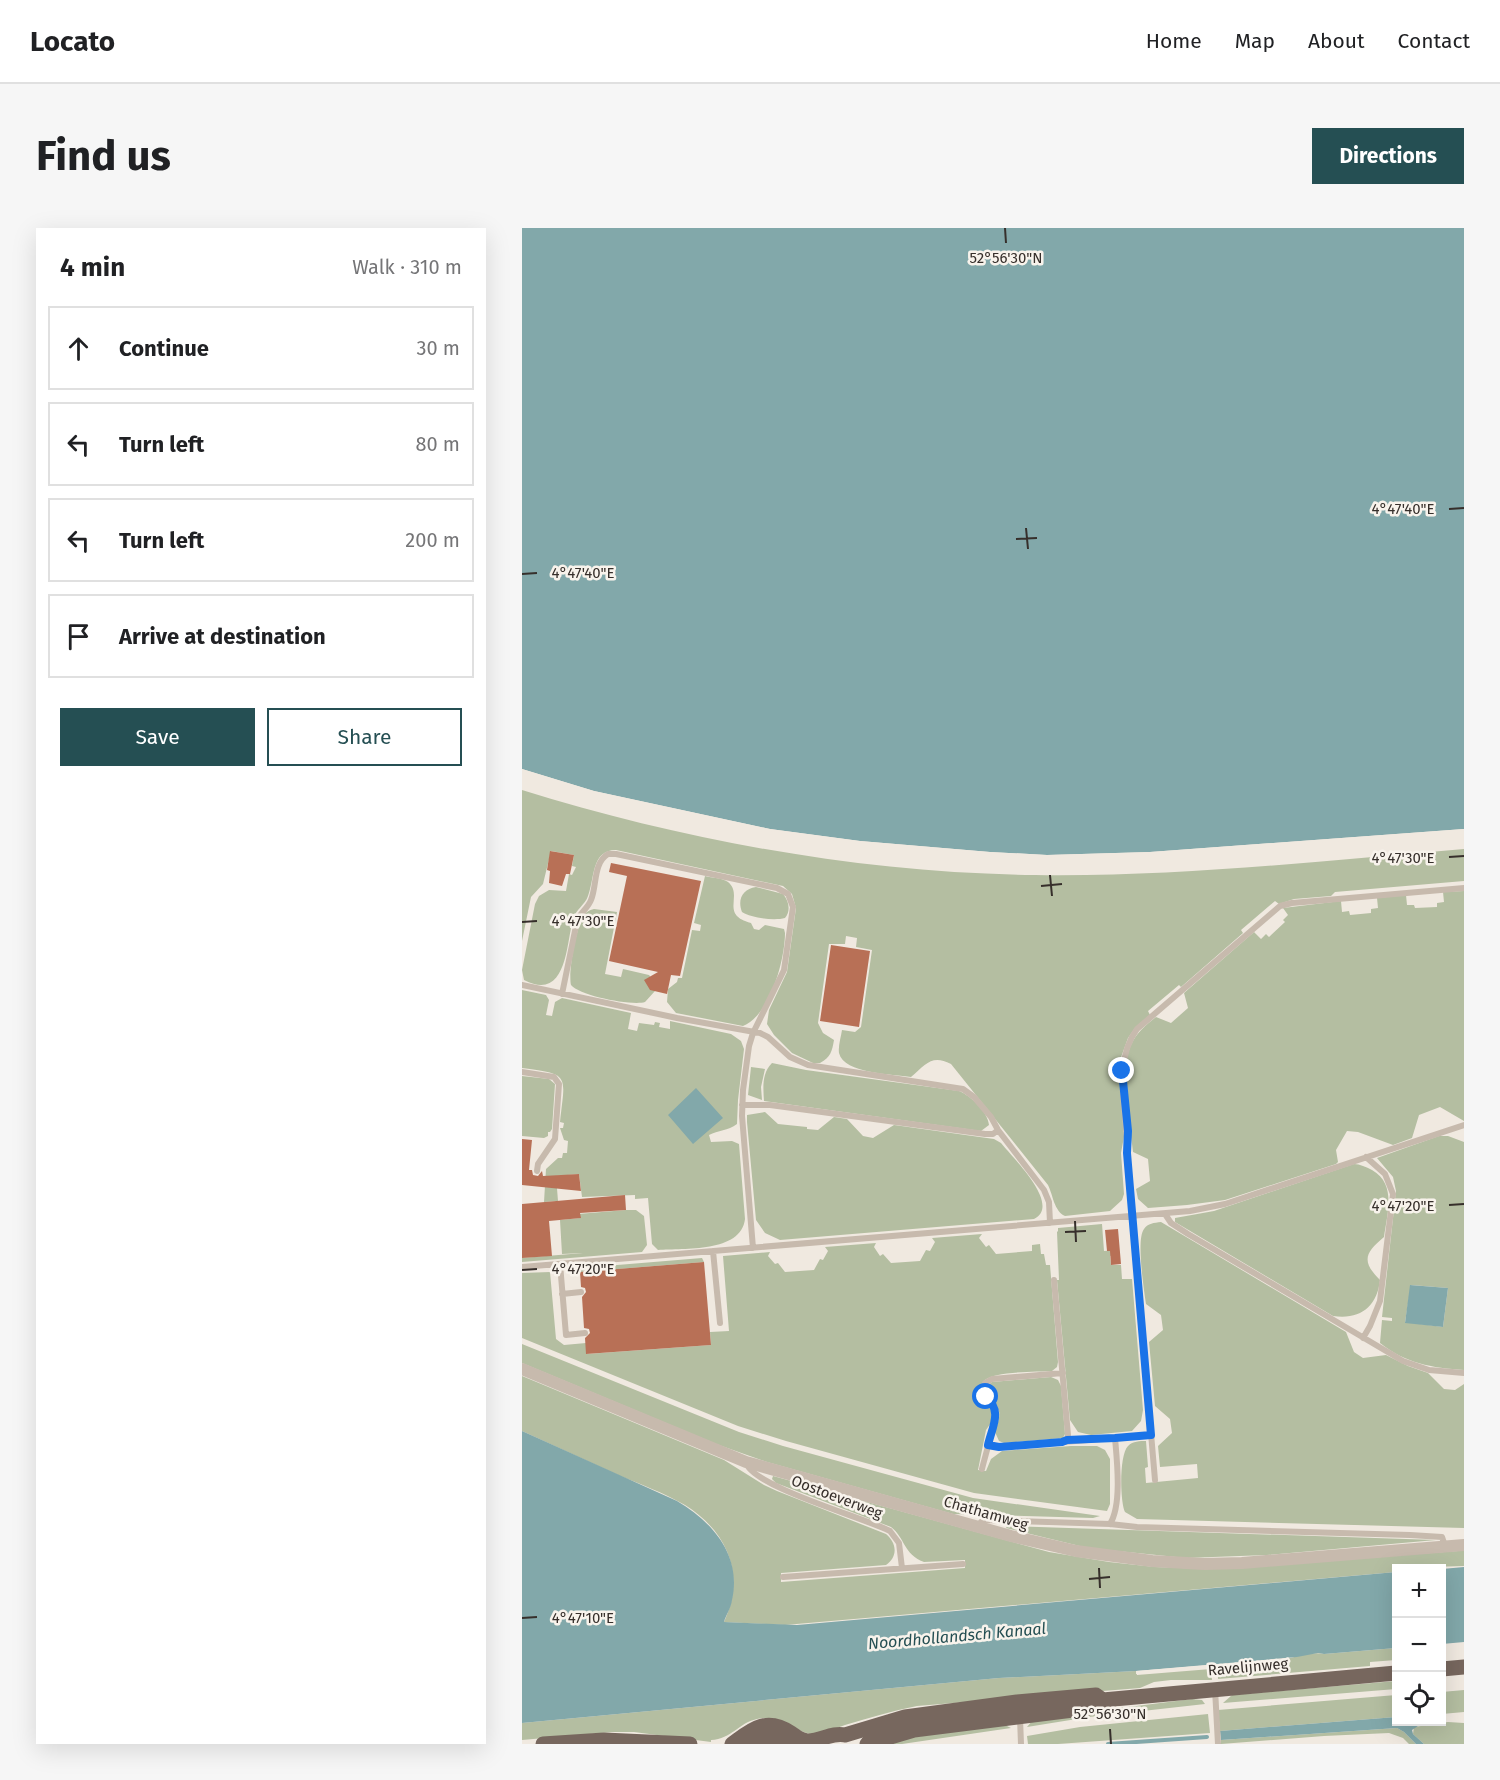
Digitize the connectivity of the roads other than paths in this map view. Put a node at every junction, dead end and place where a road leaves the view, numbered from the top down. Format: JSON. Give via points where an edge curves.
{"nodes":[{"id":1,"x":1464,"y":888,"type":"edge"},
{"id":2,"x":522,"y":985,"type":"edge"},
{"id":3,"x":562,"y":994,"type":"junction"},
{"id":4,"x":753,"y":1032,"type":"junction"},
{"id":5,"x":522,"y":1072,"type":"edge"},
{"id":6,"x":742,"y":1105,"type":"junction"},
{"id":7,"x":1463,"y":1128,"type":"edge"},
{"id":8,"x":998,"y":1130,"type":"junction"},
{"id":9,"x":1366,"y":1157,"type":"junction"},
{"id":10,"x":537,"y":1171,"type":"dead end"},
{"id":11,"x":1165,"y":1214,"type":"junction"},
{"id":12,"x":1132,"y":1216,"type":"junction"},
{"id":13,"x":1050,"y":1223,"type":"junction"},
{"id":14,"x":753,"y":1248,"type":"junction"},
{"id":15,"x":713,"y":1251,"type":"junction"},
{"id":16,"x":560,"y":1264,"type":"junction"},
{"id":17,"x":522,"y":1267,"type":"edge"},
{"id":18,"x":1054,"y":1280,"type":"dead end"},
{"id":19,"x":581,"y":1292,"type":"dead end"},
{"id":20,"x":562,"y":1294,"type":"junction"},
{"id":21,"x":717,"y":1298,"type":"junction"},
{"id":22,"x":707,"y":1299,"type":"dead end"},
{"id":23,"x":720,"y":1323,"type":"dead end"},
{"id":24,"x":585,"y":1334,"type":"dead end"},
{"id":25,"x":1363,"y":1338,"type":"junction"},
{"id":26,"x":522,"y":1370,"type":"edge"},
{"id":27,"x":1063,"y":1373,"type":"junction"},
{"id":28,"x":1464,"y":1373,"type":"edge"},
{"id":29,"x":1151,"y":1435,"type":"junction"},
{"id":30,"x":1115,"y":1438,"type":"junction"},
{"id":31,"x":1067,"y":1440,"type":"junction"},
{"id":32,"x":988,"y":1445,"type":"junction"},
{"id":33,"x":746,"y":1462,"type":"junction"},
{"id":34,"x":982,"y":1469,"type":"dead end"},
{"id":35,"x":1155,"y":1480,"type":"dead end"},
{"id":36,"x":1110,"y":1524,"type":"junction"},
{"id":37,"x":977,"y":1526,"type":"junction"},
{"id":38,"x":1464,"y":1545,"type":"edge"},
{"id":39,"x":1445,"y":1546,"type":"junction"},
{"id":40,"x":963,"y":1564,"type":"dead end"},
{"id":41,"x":902,"y":1568,"type":"junction"},
{"id":42,"x":783,"y":1577,"type":"dead end"},
{"id":43,"x":1464,"y":1667,"type":"edge"},
{"id":44,"x":1446,"y":1669,"type":"edge"},
{"id":45,"x":1392,"y":1673,"type":"edge"},
{"id":46,"x":1215,"y":1688,"type":"junction"},
{"id":47,"x":1103,"y":1700,"type":"junction"},
{"id":48,"x":1020,"y":1716,"type":"junction"},
{"id":49,"x":845,"y":1735,"type":"junction"},
{"id":50,"x":543,"y":1744,"type":"edge"},
{"id":51,"x":654,"y":1744,"type":"edge"},
{"id":52,"x":690,"y":1744,"type":"edge"},
{"id":53,"x":732,"y":1744,"type":"edge"},
{"id":54,"x":749,"y":1744,"type":"edge"},
{"id":55,"x":787,"y":1744,"type":"edge"},
{"id":56,"x":830,"y":1744,"type":"edge"},
{"id":57,"x":867,"y":1744,"type":"edge"},
{"id":58,"x":1021,"y":1744,"type":"edge"},
{"id":59,"x":1218,"y":1744,"type":"edge"}],
"edges":[{"from":1,"to":12,"type":"lane","via":[[1280,906],[1137,1029],[1126,1048],[1122,1071]]},
{"from":2,"to":3,"type":"lane"},
{"from":3,"to":4,"type":"lane"},
{"from":3,"to":4,"type":"lane","via":[[577,921],[591,902],[600,861],[608,854],[622,855],[782,889],[788,894],[793,907],[783,974]]},
{"from":4,"to":6,"type":"lane"},
{"from":4,"to":8,"type":"lane","via":[[768,1037],[790,1057],[808,1065],[963,1089],[974,1096]]},
{"from":5,"to":10,"type":"lane","via":[[554,1077],[559,1084],[555,1139]]},
{"from":6,"to":8,"type":"lane","via":[[770,1105],[985,1134]]},
{"from":6,"to":14,"type":"lane"},
{"from":7,"to":9,"type":"lane"},
{"from":8,"to":13,"type":"lane","via":[[1047,1194]]},
{"from":9,"to":11,"type":"lane","via":[[1225,1204]]},
{"from":9,"to":25,"type":"lane","via":[[1385,1174],[1393,1194],[1380,1301]]},
{"from":11,"to":12,"type":"lane"},
{"from":11,"to":25,"type":"lane","via":[[1188,1234]]},
{"from":12,"to":13,"type":"lane"},
{"from":12,"to":29,"type":"lane"},
{"from":13,"to":14,"type":"lane"},
{"from":14,"to":15,"type":"lane"},
{"from":15,"to":16,"type":"lane"},
{"from":15,"to":21,"type":"lane"},
{"from":16,"to":17,"type":"lane"},
{"from":16,"to":20,"type":"lane"},
{"from":18,"to":27,"type":"lane"},
{"from":19,"to":20,"type":"lane"},
{"from":20,"to":24,"type":"lane","via":[[566,1335]]},
{"from":21,"to":22,"type":"lane"},
{"from":21,"to":23,"type":"lane"},
{"from":25,"to":28,"type":"lane","via":[[1416,1367]]},
{"from":26,"to":33,"type":"street","name":"Chathamweg"},
{"from":27,"to":31,"type":"lane"},
{"from":27,"to":32,"type":"lane","via":[[992,1379],[985,1383],[984,1393],[995,1408],[996,1420]]},
{"from":29,"to":30,"type":"lane"},
{"from":29,"to":35,"type":"lane"},
{"from":30,"to":31,"type":"lane"},
{"from":30,"to":36,"type":"lane","via":[[1116,1508]]},
{"from":31,"to":32,"type":"lane"},
{"from":32,"to":34,"type":"lane"},
{"from":33,"to":37,"type":"street","name":"Chathamweg"},
{"from":33,"to":41,"type":"lane","name":"Oostoeverweg","via":[[755,1475],[774,1486],[890,1531],[901,1548]]},
{"from":36,"to":37,"type":"lane","via":[[989,1520]]},
{"from":36,"to":39,"type":"lane","via":[[1438,1536],[1444,1539]]},
{"from":37,"to":39,"type":"street","name":"Chathamweg","via":[[1076,1551],[1185,1563],[1242,1563]]},
{"from":38,"to":39,"type":"street","name":"Chathamweg"},
{"from":40,"to":41,"type":"lane"},
{"from":41,"to":42,"type":"lane"},
{"from":43,"to":44,"type":"main road"},
{"from":45,"to":46,"type":"main road","name":"Ravelijnweg"},
{"from":46,"to":47,"type":"main road","name":"Ravelijnweg"},
{"from":46,"to":59,"type":"lane"},
{"from":47,"to":48,"type":"main road","name":"Ravelijnweg","via":[[1097,1707]]},
{"from":47,"to":49,"type":"main road","name":"Ravelijnweg","via":[[1096,1695],[905,1717]]},
{"from":48,"to":57,"type":"main road","name":"Ravelijnweg","via":[[914,1730]]},
{"from":48,"to":58,"type":"lane"},
{"from":49,"to":53,"type":"main road","name":"Ravelijnweg","via":[[838,1733],[808,1741],[784,1729],[764,1726],[747,1731]]},
{"from":49,"to":56,"type":"main road","name":"Ravelijnweg"},
{"from":50,"to":51,"type":"main road","via":[[598,1740]]},
{"from":51,"to":52,"type":"main road"},
{"from":54,"to":55,"type":"main road","via":[[771,1737]]}]}
